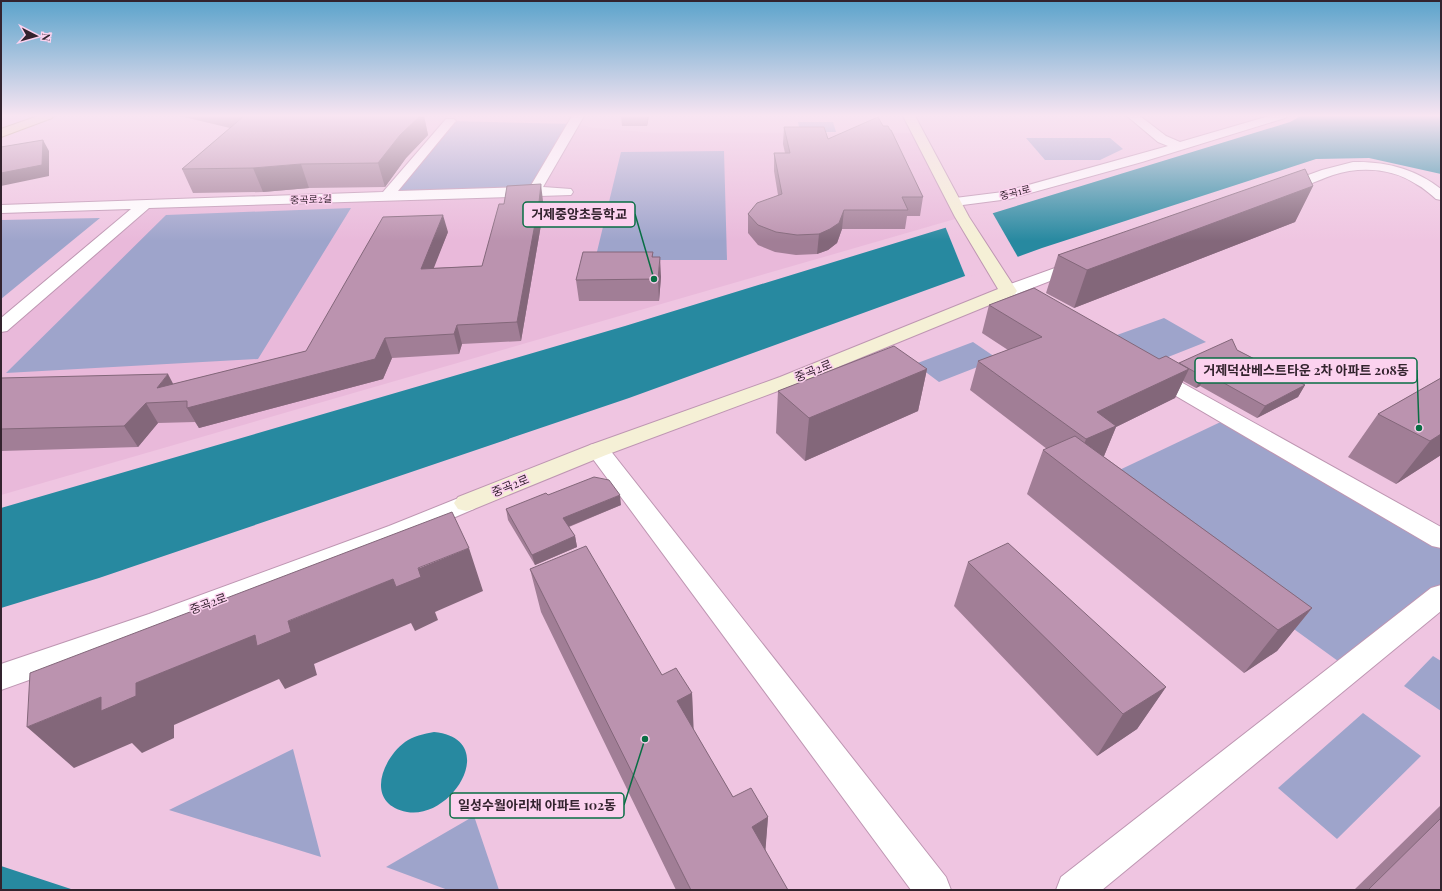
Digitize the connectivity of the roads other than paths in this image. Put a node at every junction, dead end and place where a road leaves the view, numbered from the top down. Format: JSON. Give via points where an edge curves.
{"nodes":[{"id":1,"x":419,"y":158,"type":"edge"},
{"id":2,"x":554,"y":158,"type":"edge"},
{"id":3,"x":931,"y":158,"type":"edge"},
{"id":4,"x":1138,"y":158,"type":"edge"},
{"id":5,"x":534,"y":191,"type":"junction"},
{"id":6,"x":566,"y":192,"type":"dead end"},
{"id":7,"x":1266,"y":195,"type":"edge"},
{"id":8,"x":1441,"y":196,"type":"edge"},
{"id":9,"x":386,"y":197,"type":"junction"},
{"id":10,"x":955,"y":202,"type":"junction"},
{"id":11,"x":146,"y":204,"type":"junction"},
{"id":12,"x":1,"y":208,"type":"edge"},
{"id":13,"x":1094,"y":258,"type":"edge"},
{"id":14,"x":1005,"y":287,"type":"junction"},
{"id":15,"x":1028,"y":303,"type":"edge"},
{"id":16,"x":2,"y":325,"type":"edge"},
{"id":17,"x":1134,"y":364,"type":"edge"},
{"id":18,"x":598,"y":450,"type":"junction"},
{"id":19,"x":1441,"y":539,"type":"edge"},
{"id":20,"x":1441,"y":596,"type":"edge"},
{"id":21,"x":1,"y":677,"type":"edge"},
{"id":22,"x":933,"y":890,"type":"edge"},
{"id":23,"x":1074,"y":890,"type":"edge"}],
"edges":[{"from":1,"to":9,"type":"street"},
{"from":2,"to":5,"type":"street"},
{"from":3,"to":10,"type":"street"},
{"from":4,"to":10,"type":"street","name":"중곡1로","via":[[1004,196]]},
{"from":5,"to":6,"type":"street","name":"중곡로2길"},
{"from":5,"to":9,"type":"street","name":"중곡로2길"},
{"from":7,"to":8,"type":"street","via":[[1353,166],[1374,166],[1417,178]]},
{"from":9,"to":11,"type":"street","name":"중곡로2길"},
{"from":10,"to":14,"type":"street"},
{"from":11,"to":12,"type":"street","name":"중곡로2길"},
{"from":11,"to":16,"type":"street"},
{"from":13,"to":14,"type":"street"},
{"from":14,"to":15,"type":"street"},
{"from":14,"to":18,"type":"street","name":"중곡2로","via":[[787,381]]},
{"from":17,"to":19,"type":"street"},
{"from":18,"to":21,"type":"street","name":"중곡2로","via":[[362,546]]},
{"from":18,"to":22,"type":"street"},
{"from":20,"to":23,"type":"street"}]}
